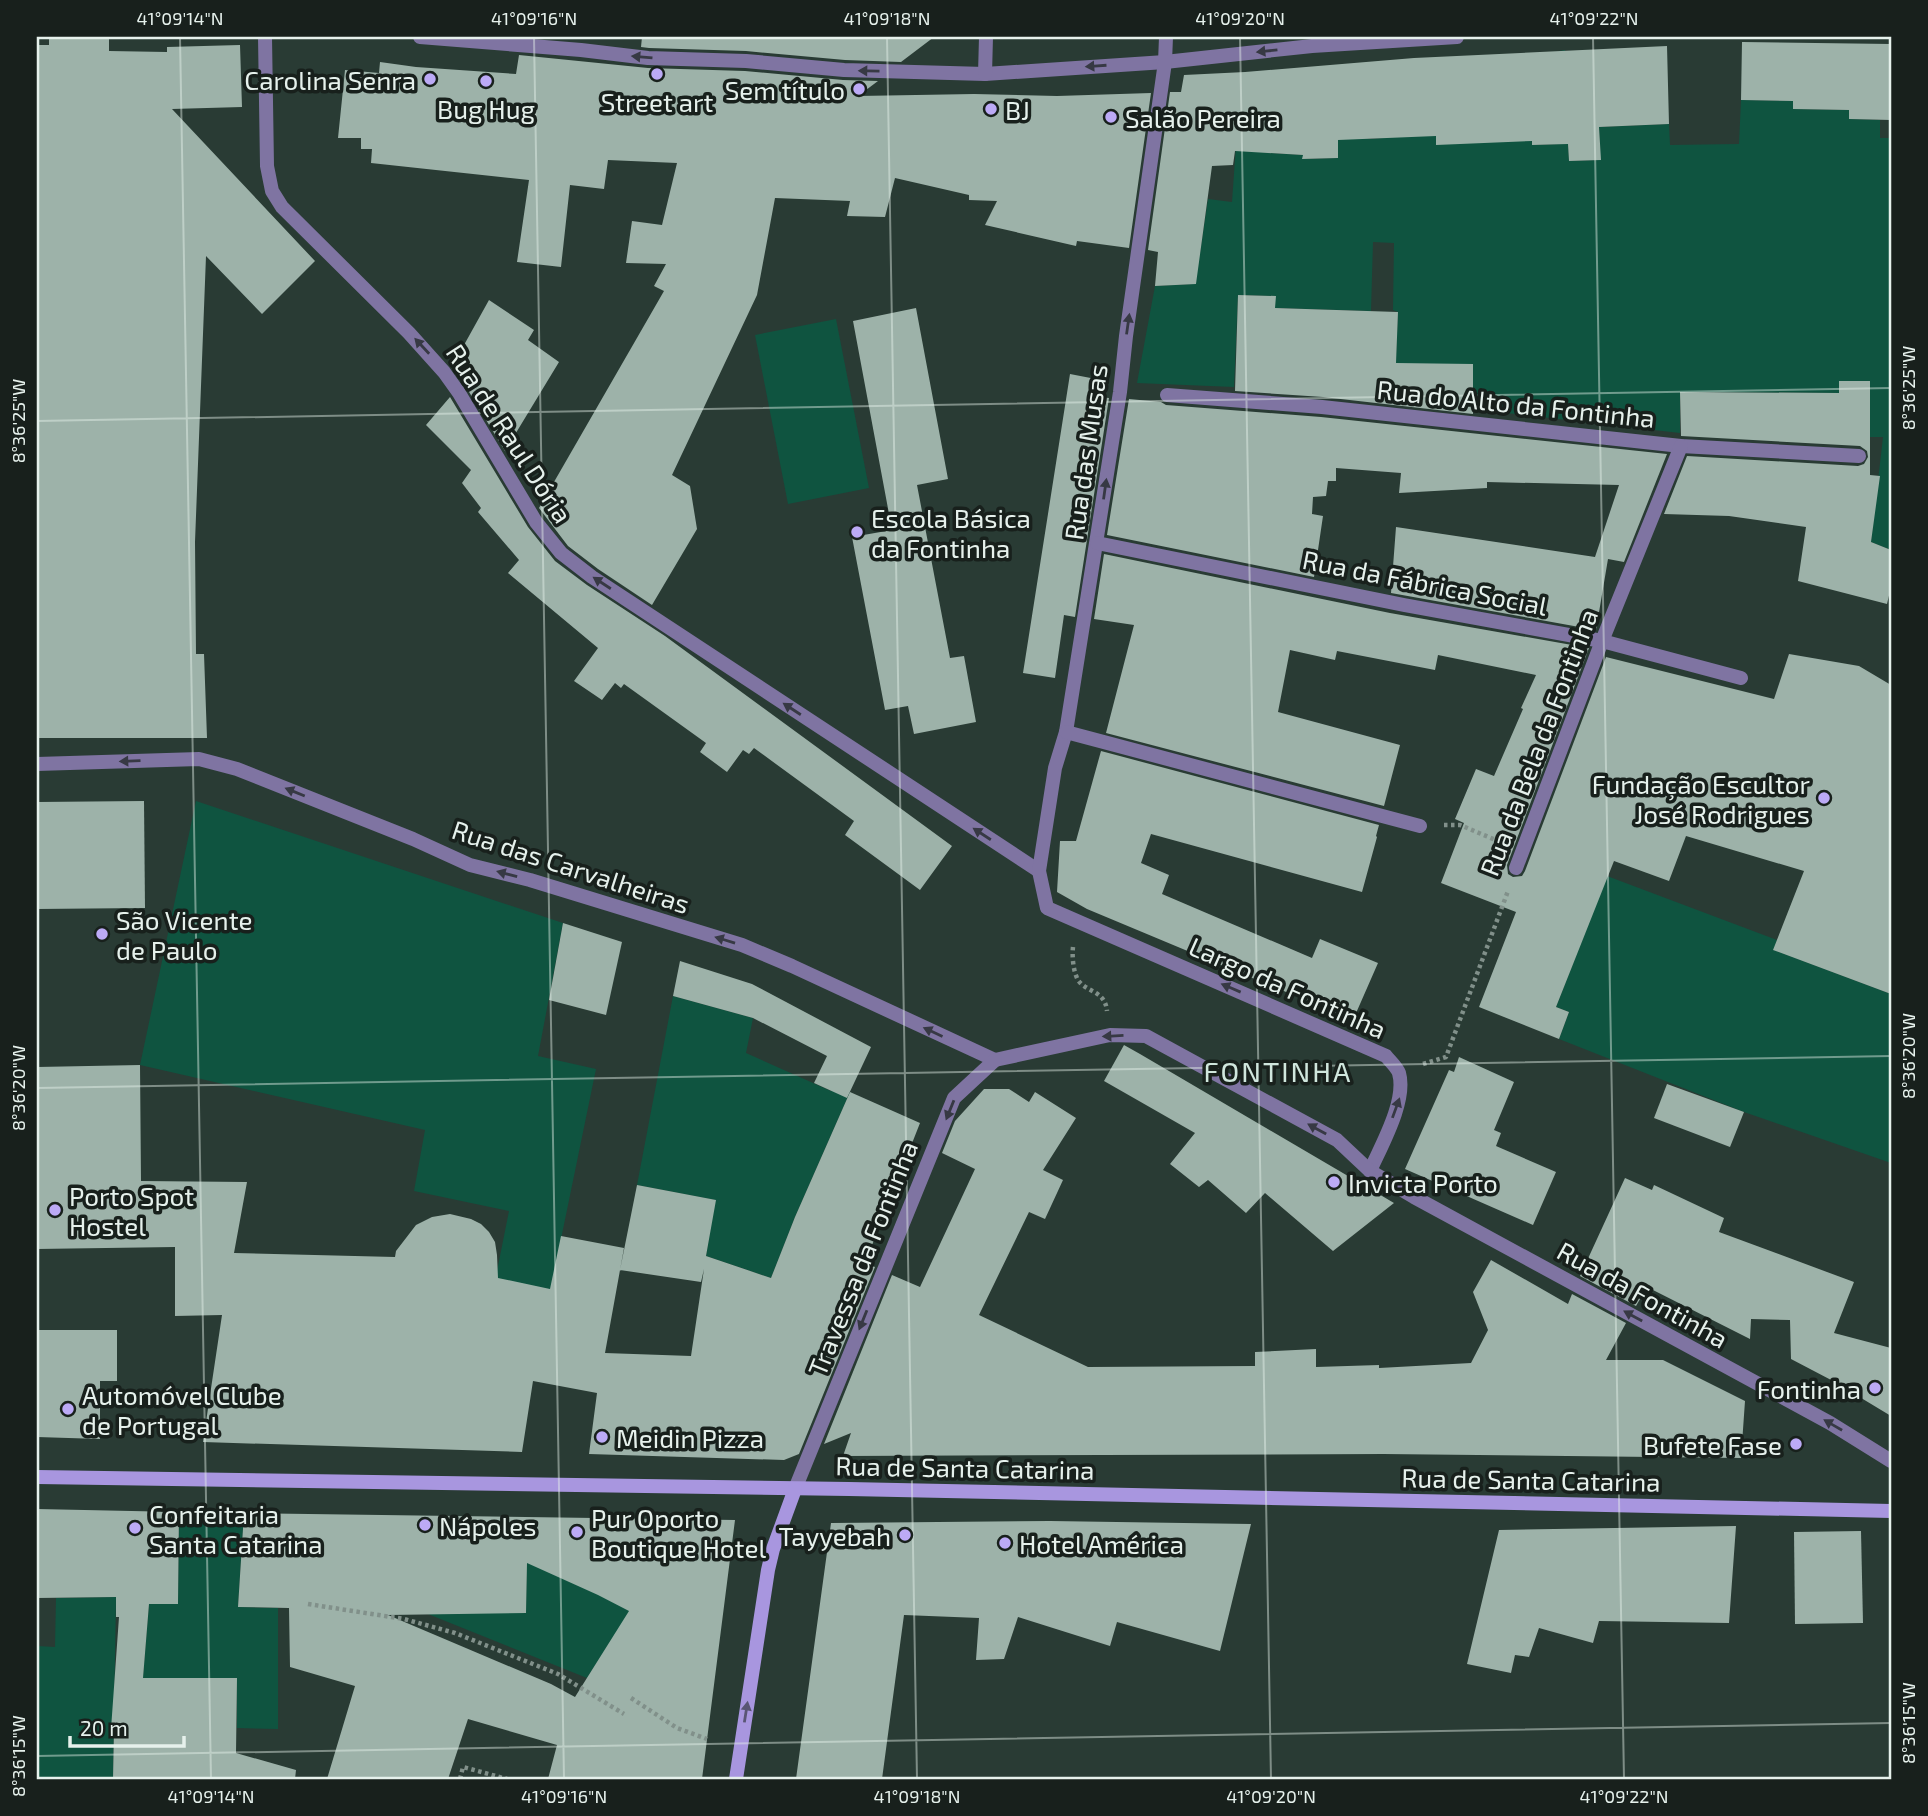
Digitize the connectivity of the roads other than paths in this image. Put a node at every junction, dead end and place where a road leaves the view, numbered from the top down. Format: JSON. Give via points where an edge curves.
{"nodes":[{"id":1,"x":265,"y":37,"type":"edge"},
{"id":2,"x":421,"y":37,"type":"edge"},
{"id":3,"x":986,"y":37,"type":"edge"},
{"id":4,"x":1166,"y":37,"type":"edge"},
{"id":5,"x":1457,"y":37,"type":"edge"},
{"id":6,"x":1313,"y":41,"type":"edge"},
{"id":7,"x":1165,"y":62,"type":"junction"},
{"id":8,"x":985,"y":74,"type":"junction"},
{"id":9,"x":1167,"y":395,"type":"dead end"},
{"id":10,"x":1681,"y":446,"type":"junction"},
{"id":11,"x":1859,"y":456,"type":"dead end"},
{"id":12,"x":1097,"y":543,"type":"junction"},
{"id":13,"x":1602,"y":641,"type":"junction"},
{"id":14,"x":1741,"y":678,"type":"dead end"},
{"id":15,"x":1066,"y":732,"type":"junction"},
{"id":16,"x":37,"y":764,"type":"edge"},
{"id":17,"x":1420,"y":826,"type":"road end"},
{"id":18,"x":1516,"y":869,"type":"road end"},
{"id":19,"x":1039,"y":872,"type":"junction"},
{"id":20,"x":995,"y":1060,"type":"junction"},
{"id":21,"x":1370,"y":1171,"type":"junction"},
{"id":22,"x":1891,"y":1461,"type":"edge"},
{"id":23,"x":38,"y":1477,"type":"edge"},
{"id":24,"x":794,"y":1489,"type":"junction"},
{"id":25,"x":1891,"y":1511,"type":"edge"},
{"id":26,"x":736,"y":1779,"type":"edge"}],
"edges":[{"from":19,"to":1,"type":"street","name":"Rua de Raul Dória","one_way":true,"via":[[561,553],[536,522],[444,372],[272,191],[267,166]]},
{"from":8,"to":2,"type":"street","one_way":true,"via":[[648,58]]},
{"from":3,"to":8,"type":"street"},
{"from":4,"to":7,"type":"street","name":"Rua das Musas"},
{"from":5,"to":6,"type":"street"},
{"from":6,"to":7,"type":"street","one_way":true},
{"from":7,"to":8,"type":"street","one_way":true},
{"from":12,"to":7,"type":"street","name":"Rua das Musas","one_way":true},
{"from":9,"to":10,"type":"street","name":"Rua do Alto da Fontinha"},
{"from":10,"to":11,"type":"street","name":"Rua do Alto da Fontinha"},
{"from":10,"to":13,"type":"street","name":"Rua da Bela da Fontinha"},
{"from":12,"to":13,"type":"street","name":"Rua da Fábrica Social"},
{"from":12,"to":15,"type":"street","name":"Rua das Musas"},
{"from":13,"to":14,"type":"street","name":"Rua da Fábrica Social"},
{"from":13,"to":18,"type":"street","name":"Rua da Bela da Fontinha"},
{"from":15,"to":17,"type":"street"},
{"from":15,"to":19,"type":"street","name":"Rua das Musas","via":[[1055,768]]},
{"from":20,"to":16,"type":"street","name":"Rua das Carvalheiras","one_way":true,"via":[[743,945],[470,864],[237,769],[199,759]]},
{"from":21,"to":19,"type":"street","name":"Largo da Fontinha","one_way":true,"via":[[1400,1096],[1399,1072],[1386,1056],[1047,908]]},
{"from":21,"to":20,"type":"street","one_way":true,"via":[[1337,1140],[1146,1036],[1110,1035]]},
{"from":20,"to":24,"type":"street","name":"Travessa da Fontinha","one_way":true,"via":[[954,1098]]},
{"from":22,"to":21,"type":"street","name":"Rua da Fontinha","one_way":true,"via":[[1830,1423]]},
{"from":23,"to":24,"type":"main road","name":"Rua de Santa Catarina"},
{"from":24,"to":25,"type":"main road","name":"Rua de Santa Catarina"},
{"from":26,"to":24,"type":"main road","one_way":true,"via":[[768,1570]]}]}
